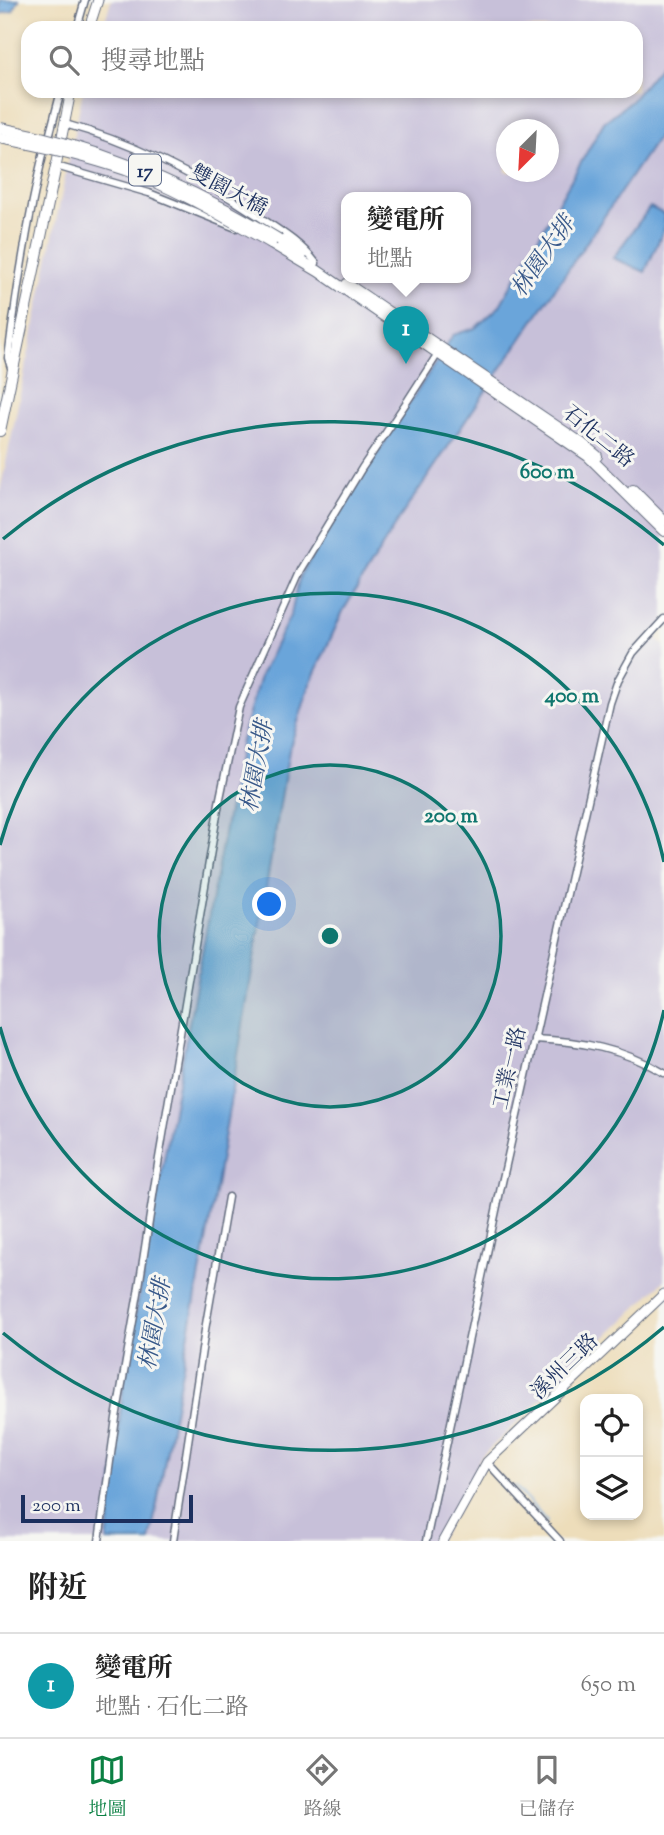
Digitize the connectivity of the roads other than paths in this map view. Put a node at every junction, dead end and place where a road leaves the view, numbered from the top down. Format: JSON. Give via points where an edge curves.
{"nodes":[{"id":1,"x":85,"y":0,"type":"edge"},
{"id":2,"x":98,"y":0,"type":"edge"},
{"id":3,"x":79,"y":21,"type":"edge"},
{"id":4,"x":91,"y":21,"type":"edge"},
{"id":5,"x":59,"y":98,"type":"edge"},
{"id":6,"x":70,"y":98,"type":"edge"},
{"id":7,"x":65,"y":124,"type":"junction"},
{"id":8,"x":0,"y":128,"type":"edge"},
{"id":9,"x":0,"y":138,"type":"edge"},
{"id":10,"x":47,"y":142,"type":"junction"},
{"id":11,"x":56,"y":166,"type":"junction"},
{"id":12,"x":317,"y":267,"type":"junction"},
{"id":13,"x":434,"y":349,"type":"junction"},
{"id":14,"x":13,"y":372,"type":"junction"},
{"id":15,"x":500,"y":392,"type":"junction"},
{"id":16,"x":0,"y":431,"type":"edge"},
{"id":17,"x":664,"y":522,"type":"edge"},
{"id":18,"x":664,"y":531,"type":"edge"},
{"id":19,"x":664,"y":619,"type":"edge"},
{"id":20,"x":534,"y":1039,"type":"junction"},
{"id":21,"x":664,"y":1073,"type":"edge"},
{"id":22,"x":228,"y":1197,"type":"dead end"},
{"id":23,"x":664,"y":1294,"type":"edge"},
{"id":24,"x":487,"y":1462,"type":"junction"},
{"id":25,"x":99,"y":1541,"type":"edge"},
{"id":26,"x":173,"y":1541,"type":"edge"},
{"id":27,"x":426,"y":1541,"type":"edge"},
{"id":28,"x":443,"y":1541,"type":"edge"},
{"id":29,"x":560,"y":1541,"type":"edge"}],
"edges":[{"from":1,"to":3,"type":"street"},
{"from":2,"to":4,"type":"street"},
{"from":5,"to":10,"type":"street"},
{"from":6,"to":7,"type":"street"},
{"from":7,"to":11,"type":"street"},
{"from":7,"to":12,"type":"street","via":[[158,158],[213,186],[298,244]]},
{"from":8,"to":10,"type":"main road","name":"雙園大橋","number":"17","bridge":true},
{"from":9,"to":10,"type":"main road","name":"雙園大橋","number":"17","bridge":true},
{"from":10,"to":12,"type":"main road","name":"雙園大橋","number":"17","bridge":true,"via":[[132,164],[170,181],[214,202]]},
{"from":10,"to":14,"type":"street","via":[[16,293],[8,359]]},
{"from":11,"to":12,"type":"street","via":[[187,207],[250,235],[295,263]]},
{"from":11,"to":14,"type":"main road"},
{"from":12,"to":13,"type":"main road","number":"17"},
{"from":13,"to":15,"type":"main road","number":"17"},
{"from":13,"to":25,"type":"street","via":[[300,570],[239,707],[156,1176]]},
{"from":14,"to":16,"type":"main road"},
{"from":15,"to":17,"type":"main road","name":"石化二路","number":"17","via":[[581,443]]},
{"from":15,"to":18,"type":"main road","name":"石化二路","number":"17","via":[[588,456]]},
{"from":19,"to":20,"type":"street","name":"工業一路","via":[[633,653],[610,702]]},
{"from":20,"to":21,"type":"street","via":[[621,1052]]},
{"from":20,"to":27,"type":"street","name":"工業一路"},
{"from":22,"to":26,"type":"street"},
{"from":23,"to":24,"type":"street","name":"溪州三路"},
{"from":24,"to":28,"type":"street","name":"溪州三路"},
{"from":24,"to":29,"type":"street"}]}
